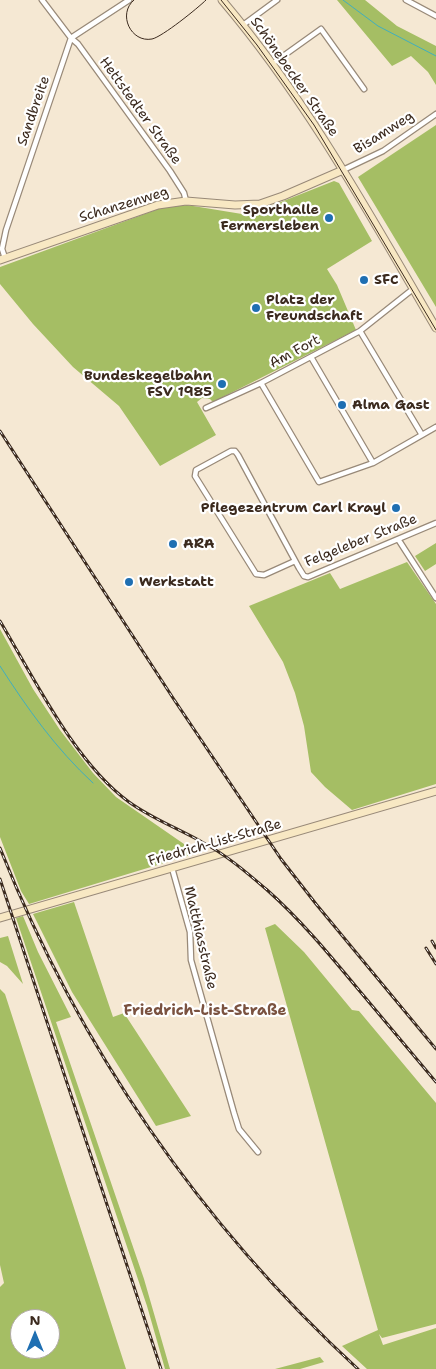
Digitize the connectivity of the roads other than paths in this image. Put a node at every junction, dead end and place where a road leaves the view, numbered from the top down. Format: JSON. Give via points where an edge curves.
{"nodes":[{"id":1,"x":42,"y":0,"type":"edge"},
{"id":2,"x":129,"y":0,"type":"edge"},
{"id":3,"x":222,"y":0,"type":"edge"},
{"id":4,"x":278,"y":0,"type":"edge"},
{"id":5,"x":406,"y":0,"type":"edge"},
{"id":6,"x":436,"y":16,"type":"edge"},
{"id":7,"x":243,"y":25,"type":"junction"},
{"id":8,"x":71,"y":38,"type":"junction"},
{"id":9,"x":272,"y":64,"type":"junction"},
{"id":10,"x":364,"y":89,"type":"dead end"},
{"id":11,"x":436,"y":114,"type":"edge"},
{"id":12,"x":343,"y":170,"type":"junction"},
{"id":13,"x":186,"y":201,"type":"junction"},
{"id":14,"x":2,"y":259,"type":"edge"},
{"id":15,"x":413,"y":289,"type":"junction"},
{"id":16,"x":436,"y":328,"type":"edge"},
{"id":17,"x":360,"y":331,"type":"junction"},
{"id":18,"x":311,"y":357,"type":"junction"},
{"id":19,"x":261,"y":383,"type":"junction"},
{"id":20,"x":206,"y":408,"type":"dead end"},
{"id":21,"x":436,"y":427,"type":"edge"},
{"id":22,"x":422,"y":435,"type":"junction"},
{"id":23,"x":373,"y":463,"type":"junction"},
{"id":24,"x":436,"y":523,"type":"edge"},
{"id":25,"x":398,"y":539,"type":"junction"},
{"id":26,"x":295,"y":561,"type":"junction"},
{"id":27,"x":436,"y":598,"type":"edge"},
{"id":28,"x":436,"y":791,"type":"edge"},
{"id":29,"x":172,"y":868,"type":"junction"},
{"id":30,"x":0,"y":918,"type":"edge"},
{"id":31,"x":258,"y":1152,"type":"dead end"}],
"edges":[{"from":1,"to":8,"type":"street","name":"Hettstedter Straße"},
{"from":2,"to":8,"type":"street"},
{"from":3,"to":7,"type":"main road","name":"Schönebecker Straße"},
{"from":4,"to":7,"type":"street"},
{"from":5,"to":6,"type":"street"},
{"from":7,"to":9,"type":"main road","name":"Schönebecker Straße"},
{"from":8,"to":13,"type":"street","name":"Hettstedter Straße","via":[[182,189]]},
{"from":8,"to":14,"type":"street","name":"Sandbreite","via":[[6,230]]},
{"from":9,"to":10,"type":"street","via":[[321,29]]},
{"from":9,"to":12,"type":"main road","name":"Schönebecker Straße"},
{"from":11,"to":12,"type":"street","name":"Bisamweg","via":[[382,151]]},
{"from":12,"to":13,"type":"main road","name":"Schanzenweg","via":[[260,204]]},
{"from":12,"to":15,"type":"main road","name":"Schönebecker Straße"},
{"from":13,"to":14,"type":"main road","name":"Schanzenweg","via":[[152,206]]},
{"from":15,"to":16,"type":"main road","name":"Schönebecker Straße"},
{"from":15,"to":17,"type":"street","name":"Am Fort"},
{"from":17,"to":18,"type":"street","name":"Am Fort"},
{"from":17,"to":22,"type":"street"},
{"from":18,"to":19,"type":"street","name":"Am Fort"},
{"from":18,"to":23,"type":"street"},
{"from":19,"to":20,"type":"street","name":"Am Fort"},
{"from":19,"to":23,"type":"street","via":[[319,482]]},
{"from":21,"to":22,"type":"street"},
{"from":22,"to":23,"type":"street"},
{"from":24,"to":25,"type":"street","name":"Felgeleber Straße"},
{"from":25,"to":26,"type":"street","name":"Felgeleber Straße","via":[[308,577]]},
{"from":25,"to":27,"type":"street"},
{"from":26,"to":26,"type":"street","via":[[235,451],[196,470],[195,476],[256,574],[264,575]]},
{"from":28,"to":29,"type":"main road","name":"Friedrich-List-Straße"},
{"from":29,"to":30,"type":"main road","name":"Friedrich-List-Straße"},
{"from":29,"to":31,"type":"street","name":"Matthiasstraße","via":[[190,932],[192,964],[234,1113],[239,1129]]}]}
